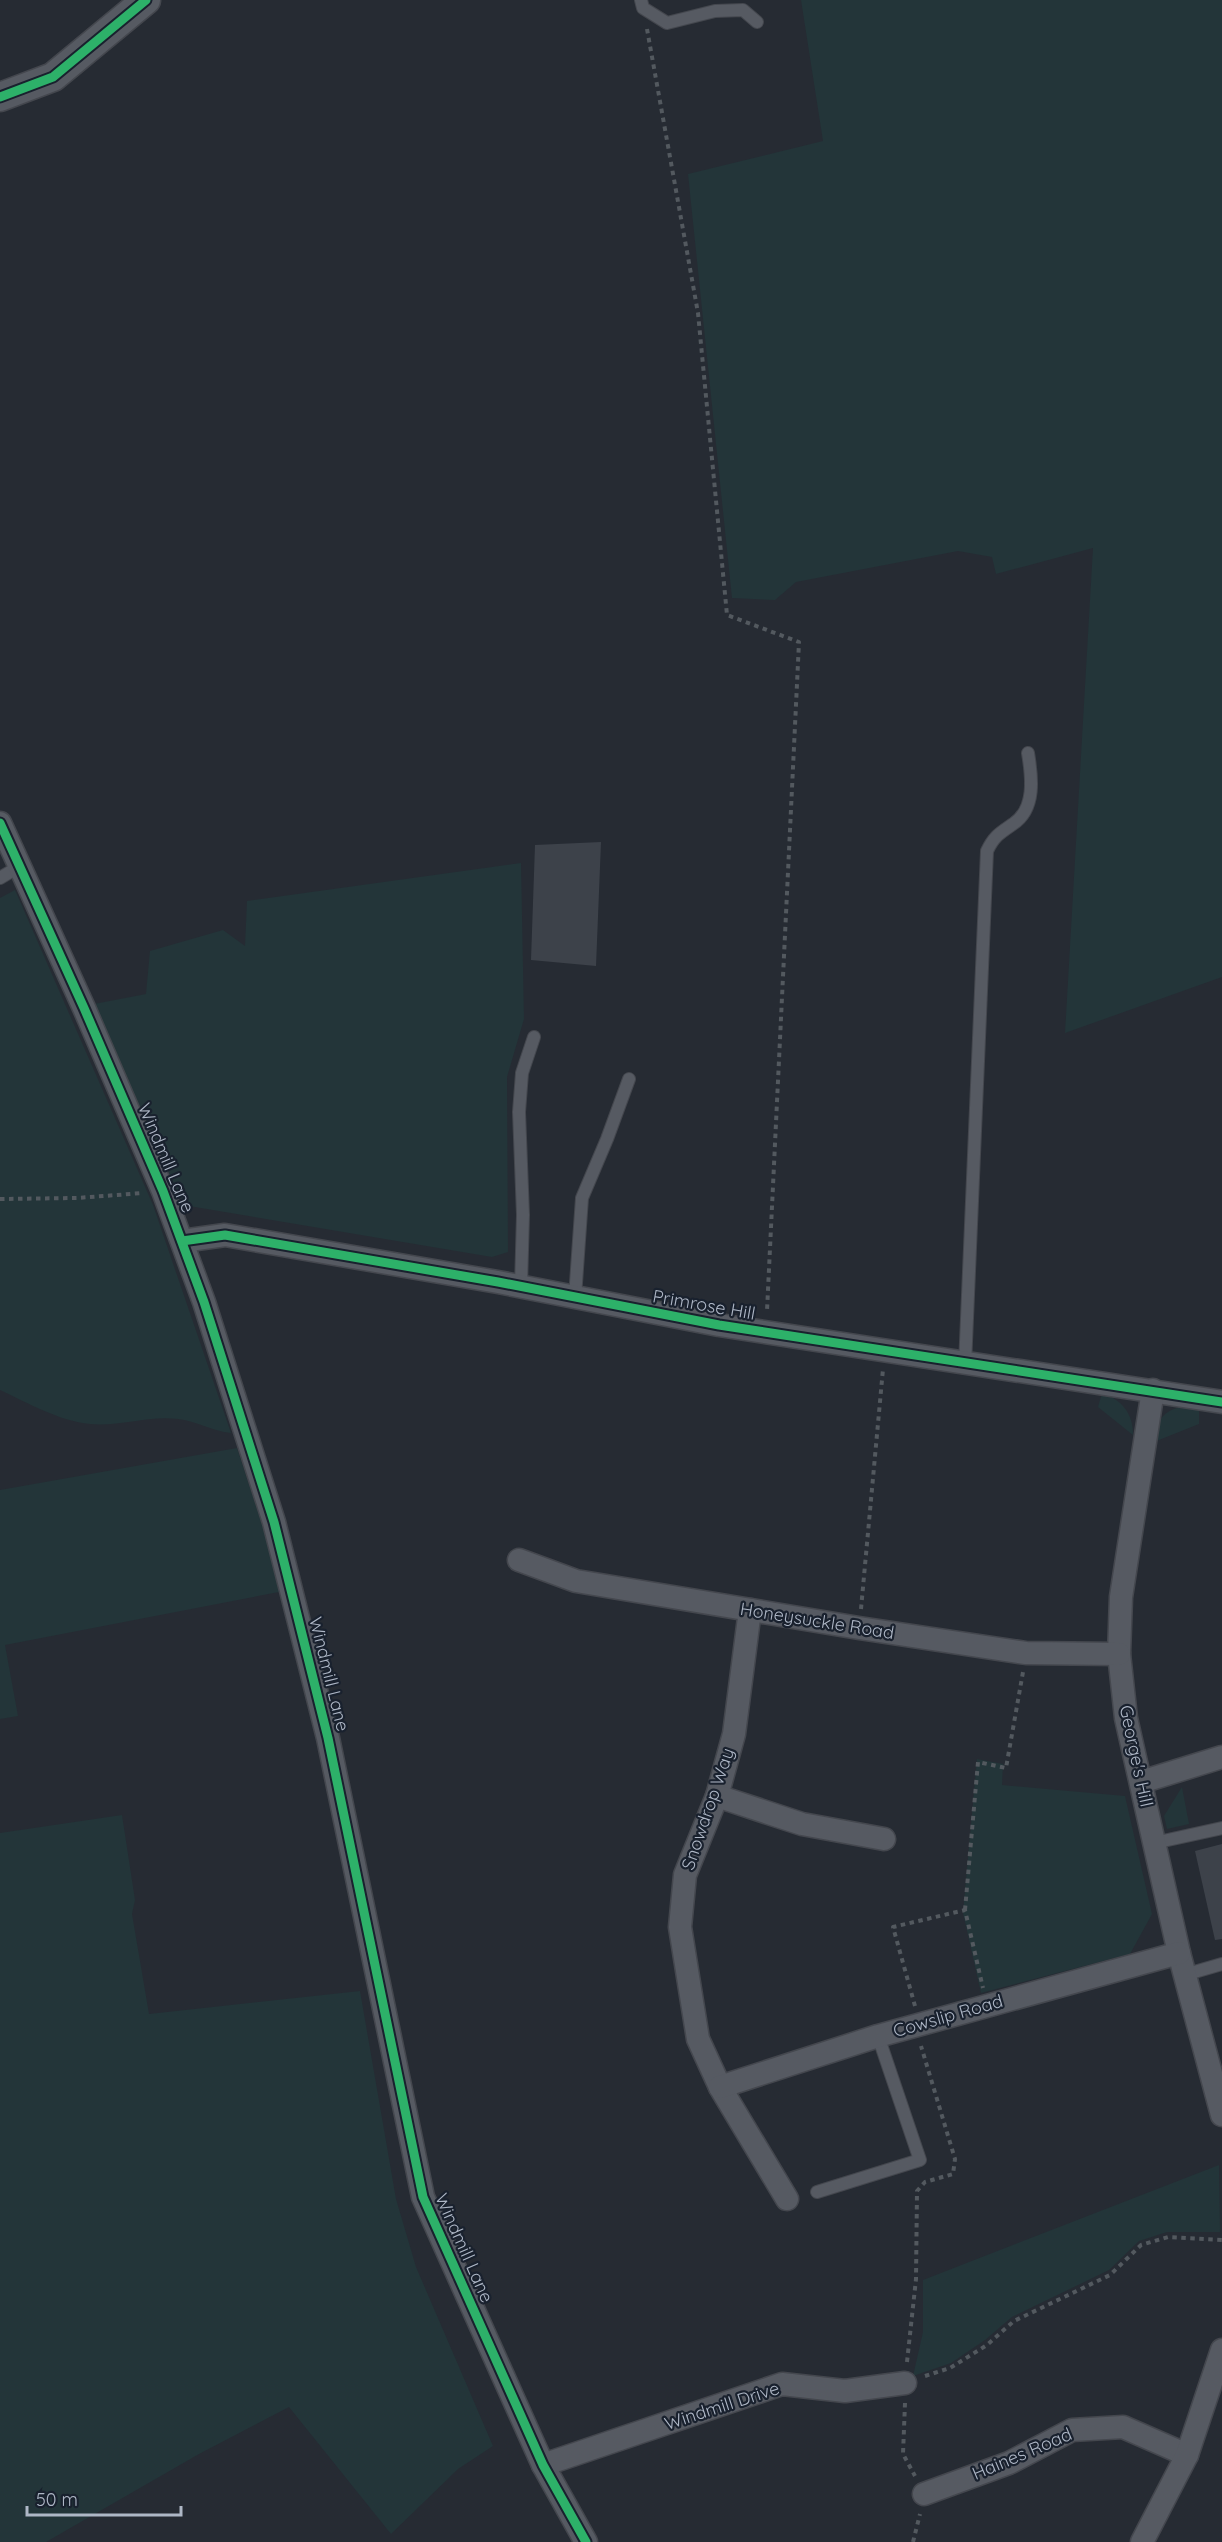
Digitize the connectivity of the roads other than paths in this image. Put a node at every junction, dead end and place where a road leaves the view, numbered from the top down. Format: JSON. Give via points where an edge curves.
{"nodes":[{"id":1,"x":146,"y":0,"type":"edge"},
{"id":2,"x":642,"y":4,"type":"edge"},
{"id":3,"x":757,"y":22,"type":"dead end"},
{"id":4,"x":0,"y":98,"type":"edge"},
{"id":5,"x":1028,"y":753,"type":"dead end"},
{"id":6,"x":0,"y":823,"type":"edge"},
{"id":7,"x":20,"y":866,"type":"junction"},
{"id":8,"x":0,"y":878,"type":"edge"},
{"id":9,"x":534,"y":1037,"type":"dead end"},
{"id":10,"x":629,"y":1079,"type":"dead end"},
{"id":11,"x":182,"y":1241,"type":"junction"},
{"id":12,"x":521,"y":1286,"type":"junction"},
{"id":13,"x":574,"y":1297,"type":"junction"},
{"id":14,"x":964,"y":1365,"type":"junction"},
{"id":15,"x":1153,"y":1390,"type":"junction"},
{"id":16,"x":1222,"y":1402,"type":"edge"},
{"id":17,"x":519,"y":1560,"type":"dead end"},
{"id":18,"x":750,"y":1610,"type":"junction"},
{"id":19,"x":1119,"y":1654,"type":"junction"},
{"id":20,"x":1222,"y":1756,"type":"edge"},
{"id":21,"x":1141,"y":1782,"type":"junction"},
{"id":22,"x":717,"y":1796,"type":"junction"},
{"id":23,"x":1222,"y":1828,"type":"edge"},
{"id":24,"x":884,"y":1839,"type":"dead end"},
{"id":25,"x":1154,"y":1843,"type":"junction"},
{"id":26,"x":1179,"y":1953,"type":"junction"},
{"id":27,"x":1222,"y":1964,"type":"edge"},
{"id":28,"x":1184,"y":1975,"type":"junction"},
{"id":29,"x":878,"y":2036,"type":"junction"},
{"id":30,"x":720,"y":2087,"type":"junction"},
{"id":31,"x":1222,"y":2115,"type":"edge"},
{"id":32,"x":817,"y":2192,"type":"dead end"},
{"id":33,"x":787,"y":2199,"type":"dead end"},
{"id":34,"x":1220,"y":2365,"type":"edge"},
{"id":35,"x":905,"y":2383,"type":"road end"},
{"id":36,"x":1187,"y":2455,"type":"junction"},
{"id":37,"x":543,"y":2465,"type":"junction"},
{"id":38,"x":924,"y":2494,"type":"road end"},
{"id":39,"x":586,"y":2542,"type":"edge"},
{"id":40,"x":1142,"y":2542,"type":"edge"}],
"edges":[{"from":1,"to":4,"type":"street","via":[[52,77]]},
{"from":2,"to":3,"type":"lane","via":[[667,23],[715,11],[743,10]]},
{"from":5,"to":14,"type":"lane","via":[[1032,789],[1023,816],[994,836],[987,851]]},
{"from":6,"to":7,"type":"street","name":"Windmill Lane"},
{"from":7,"to":8,"type":"lane"},
{"from":7,"to":11,"type":"street","name":"Windmill Lane"},
{"from":9,"to":12,"type":"lane","via":[[522,1073],[519,1112]]},
{"from":10,"to":13,"type":"lane","via":[[582,1198]]},
{"from":11,"to":12,"type":"street","name":"Primrose Hill","via":[[225,1235]]},
{"from":11,"to":37,"type":"street","name":"Windmill Lane","via":[[274,1522],[328,1738],[423,2197]]},
{"from":12,"to":13,"type":"street","name":"Primrose Hill"},
{"from":13,"to":14,"type":"street","name":"Primrose Hill"},
{"from":14,"to":15,"type":"street","name":"Primrose Hill"},
{"from":15,"to":16,"type":"street","name":"Primrose Hill"},
{"from":15,"to":19,"type":"street","name":"George's Hill","via":[[1121,1597]]},
{"from":17,"to":18,"type":"street","name":"Honeysuckle Road","via":[[576,1581]]},
{"from":18,"to":19,"type":"street","name":"Honeysuckle Road","via":[[1026,1653]]},
{"from":18,"to":22,"type":"street","name":"Snowdrop Way","via":[[734,1734]]},
{"from":19,"to":21,"type":"street","name":"George's Hill","via":[[1126,1718]]},
{"from":20,"to":21,"type":"street"},
{"from":21,"to":25,"type":"street","name":"George's Hill"},
{"from":22,"to":24,"type":"street","via":[[802,1824]]},
{"from":22,"to":30,"type":"street","name":"Snowdrop Way","via":[[685,1875],[680,1927],[698,2039]]},
{"from":23,"to":25,"type":"lane"},
{"from":25,"to":26,"type":"street","name":"George's Hill"},
{"from":26,"to":28,"type":"street","name":"George's Hill"},
{"from":26,"to":29,"type":"street","name":"Cowslip Road","via":[[987,2005],[920,2033]]},
{"from":27,"to":28,"type":"lane"},
{"from":28,"to":31,"type":"street","name":"George's Hill"},
{"from":29,"to":30,"type":"street","name":"Cowslip Road"},
{"from":29,"to":32,"type":"lane","via":[[920,2160]]},
{"from":30,"to":33,"type":"street","name":"Snowdrop Way"},
{"from":34,"to":36,"type":"street"},
{"from":35,"to":37,"type":"street","name":"Windmill Drive","via":[[845,2391],[782,2384]]},
{"from":36,"to":38,"type":"street","name":"Haines Road","via":[[1123,2427],[1072,2430],[1009,2463]]},
{"from":36,"to":40,"type":"street"},
{"from":37,"to":39,"type":"street","name":"Windmill Lane"}]}
